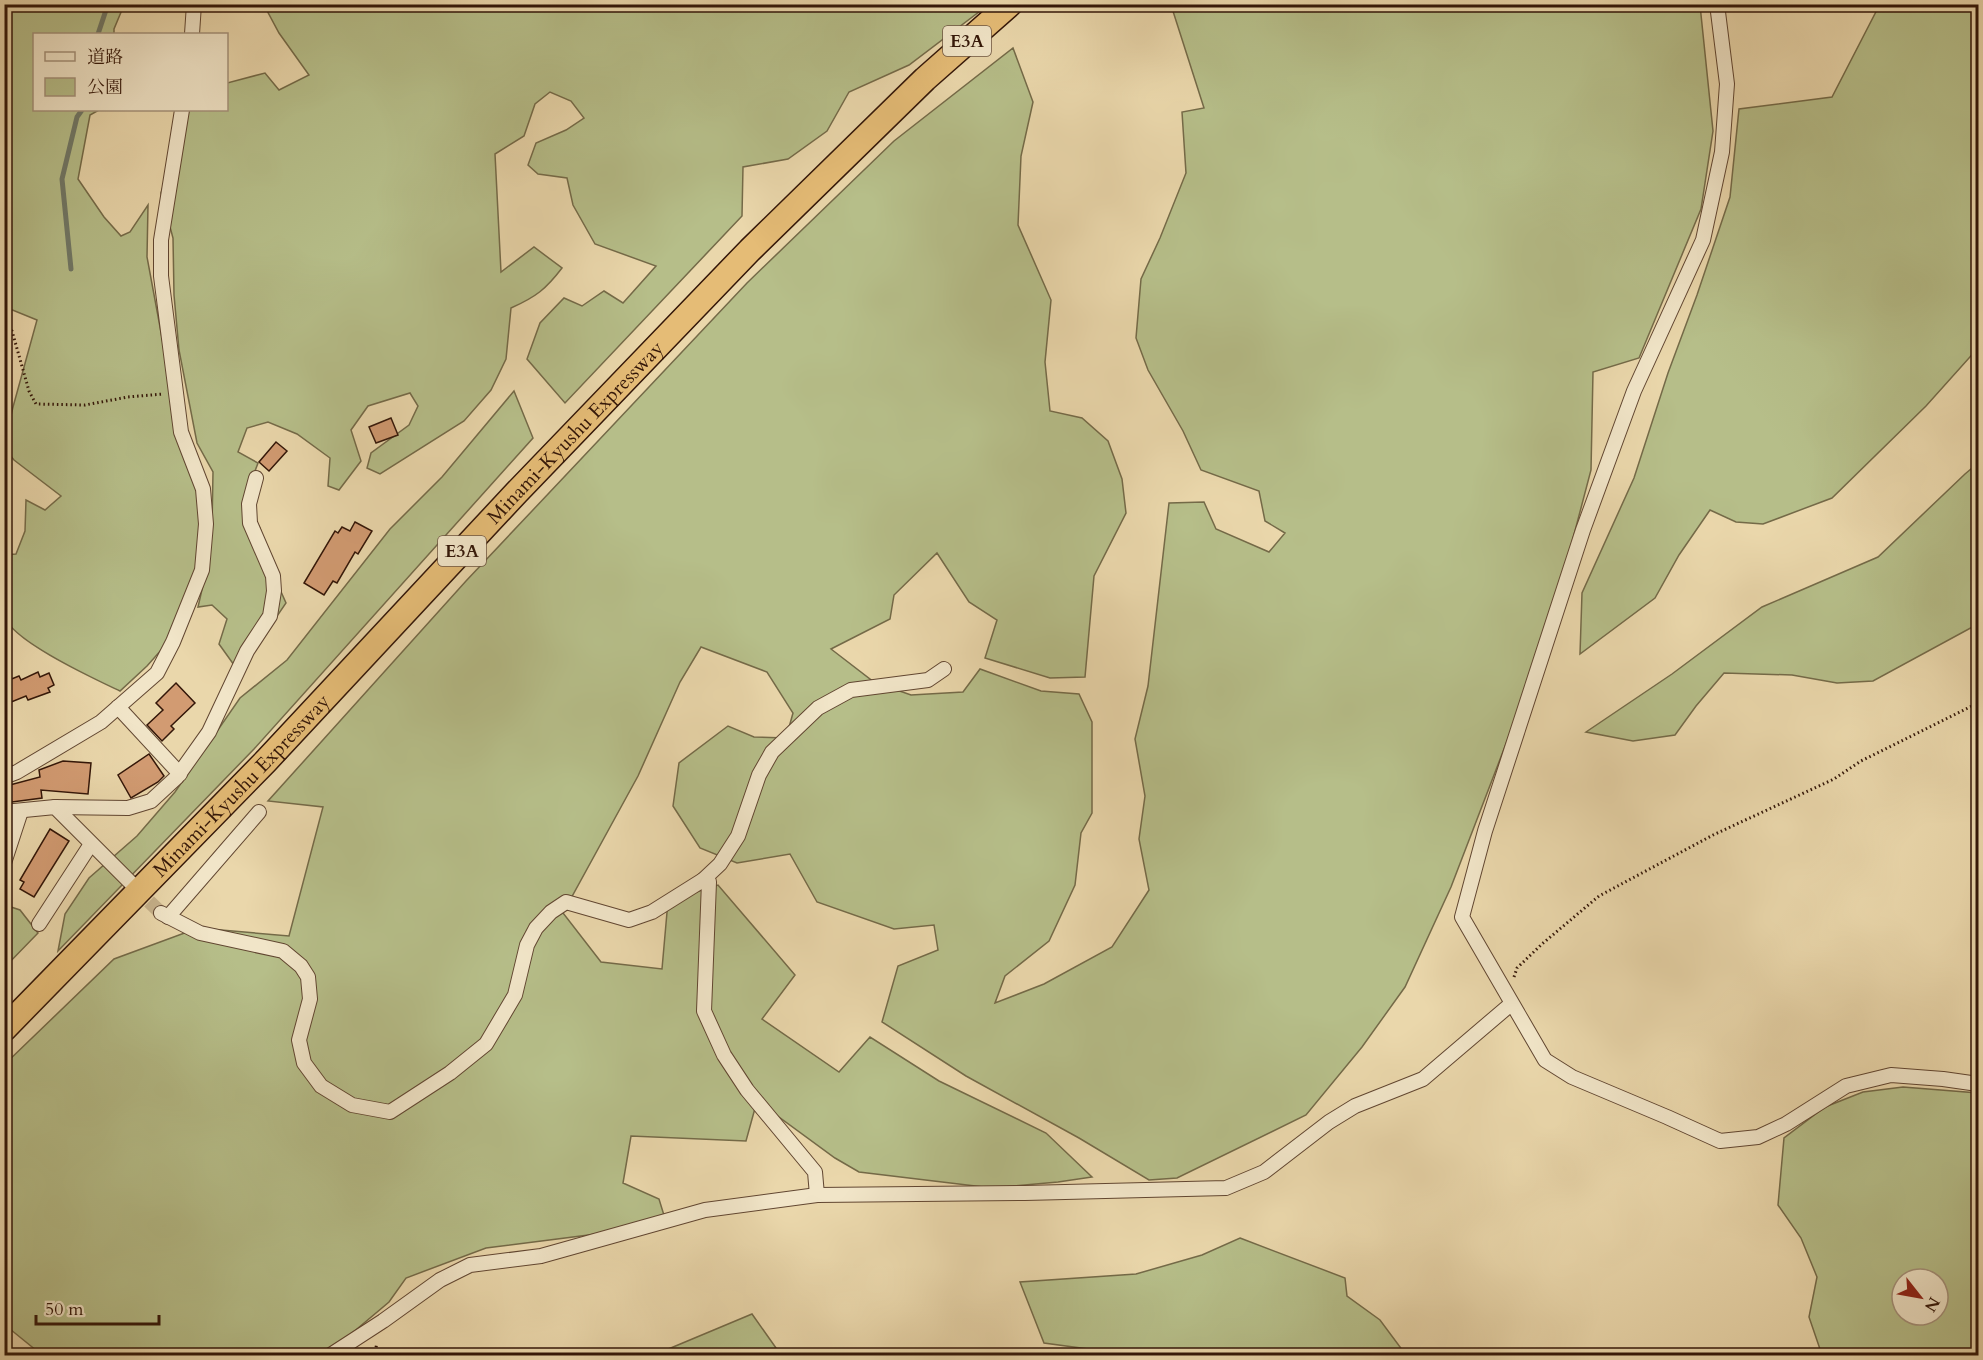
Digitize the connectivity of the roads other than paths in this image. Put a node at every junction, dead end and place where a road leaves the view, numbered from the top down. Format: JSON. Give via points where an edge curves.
{"nodes":[{"id":1,"x":195,"y":4,"type":"edge"},
{"id":2,"x":1010,"y":4,"type":"edge"},
{"id":3,"x":1717,"y":4,"type":"edge"},
{"id":4,"x":192,"y":33,"type":"edge"},
{"id":5,"x":182,"y":111,"type":"edge"},
{"id":6,"x":256,"y":478,"type":"dead end"},
{"id":7,"x":944,"y":669,"type":"dead end"},
{"id":8,"x":118,"y":707,"type":"junction"},
{"id":9,"x":180,"y":774,"type":"junction"},
{"id":10,"x":4,"y":777,"type":"edge"},
{"id":11,"x":55,"y":807,"type":"junction"},
{"id":12,"x":21,"y":811,"type":"junction"},
{"id":13,"x":4,"y":812,"type":"edge"},
{"id":14,"x":260,"y":812,"type":"dead end"},
{"id":15,"x":91,"y":844,"type":"junction"},
{"id":16,"x":4,"y":863,"type":"edge"},
{"id":17,"x":703,"y":880,"type":"junction"},
{"id":18,"x":131,"y":883,"type":"tunnel mouth"},
{"id":19,"x":39,"y":924,"type":"dead end"},
{"id":20,"x":1509,"y":1001,"type":"junction"},
{"id":21,"x":4,"y":1029,"type":"edge"},
{"id":22,"x":1978,"y":1084,"type":"edge"},
{"id":23,"x":817,"y":1195,"type":"junction"},
{"id":24,"x":329,"y":1356,"type":"edge"}],
"edges":[{"from":1,"to":4,"type":"street"},
{"from":2,"to":21,"type":"highway","name":"Minami-Kyushu Expressway","number":"E3A","via":[[925,79],[750,250],[266,761]]},
{"from":3,"to":20,"type":"street","via":[[1727,84],[1722,152],[1703,240],[1634,391],[1583,530],[1496,798],[1462,917]]},
{"from":5,"to":8,"type":"street","via":[[161,240],[161,276],[182,432],[203,489],[206,524],[202,570],[157,673]]},
{"from":6,"to":9,"type":"street","via":[[249,504],[250,523],[273,576],[270,616],[247,651],[209,732]]},
{"from":7,"to":17,"type":"street","via":[[928,680],[851,690],[818,708],[772,752],[759,775],[738,836],[720,864]]},
{"from":8,"to":9,"type":"street"},
{"from":8,"to":10,"type":"street","via":[[101,722]]},
{"from":9,"to":11,"type":"street","via":[[151,801],[128,808]]},
{"from":11,"to":12,"type":"street"},
{"from":11,"to":15,"type":"street"},
{"from":12,"to":13,"type":"street"},
{"from":12,"to":16,"type":"street"},
{"from":14,"to":17,"type":"street","via":[[164,915],[200,933],[283,951],[301,966],[308,977],[310,999],[299,1040],[304,1063],[321,1086],[352,1105],[390,1112],[486,1044],[515,995],[527,945],[550,912],[566,902],[628,920],[652,912]]},
{"from":15,"to":18,"type":"street"},
{"from":15,"to":19,"type":"street"},
{"from":17,"to":23,"type":"street","via":[[709,882],[704,1011],[724,1055],[747,1090],[815,1172]]},
{"from":20,"to":22,"type":"street","via":[[1545,1060],[1572,1077],[1720,1141],[1758,1137],[1846,1086],[1891,1075]]},
{"from":20,"to":23,"type":"street","via":[[1423,1079],[1355,1106],[1264,1172],[1226,1188]]},
{"from":23,"to":24,"type":"street","via":[[705,1210],[541,1256],[470,1265],[440,1280]]}]}
